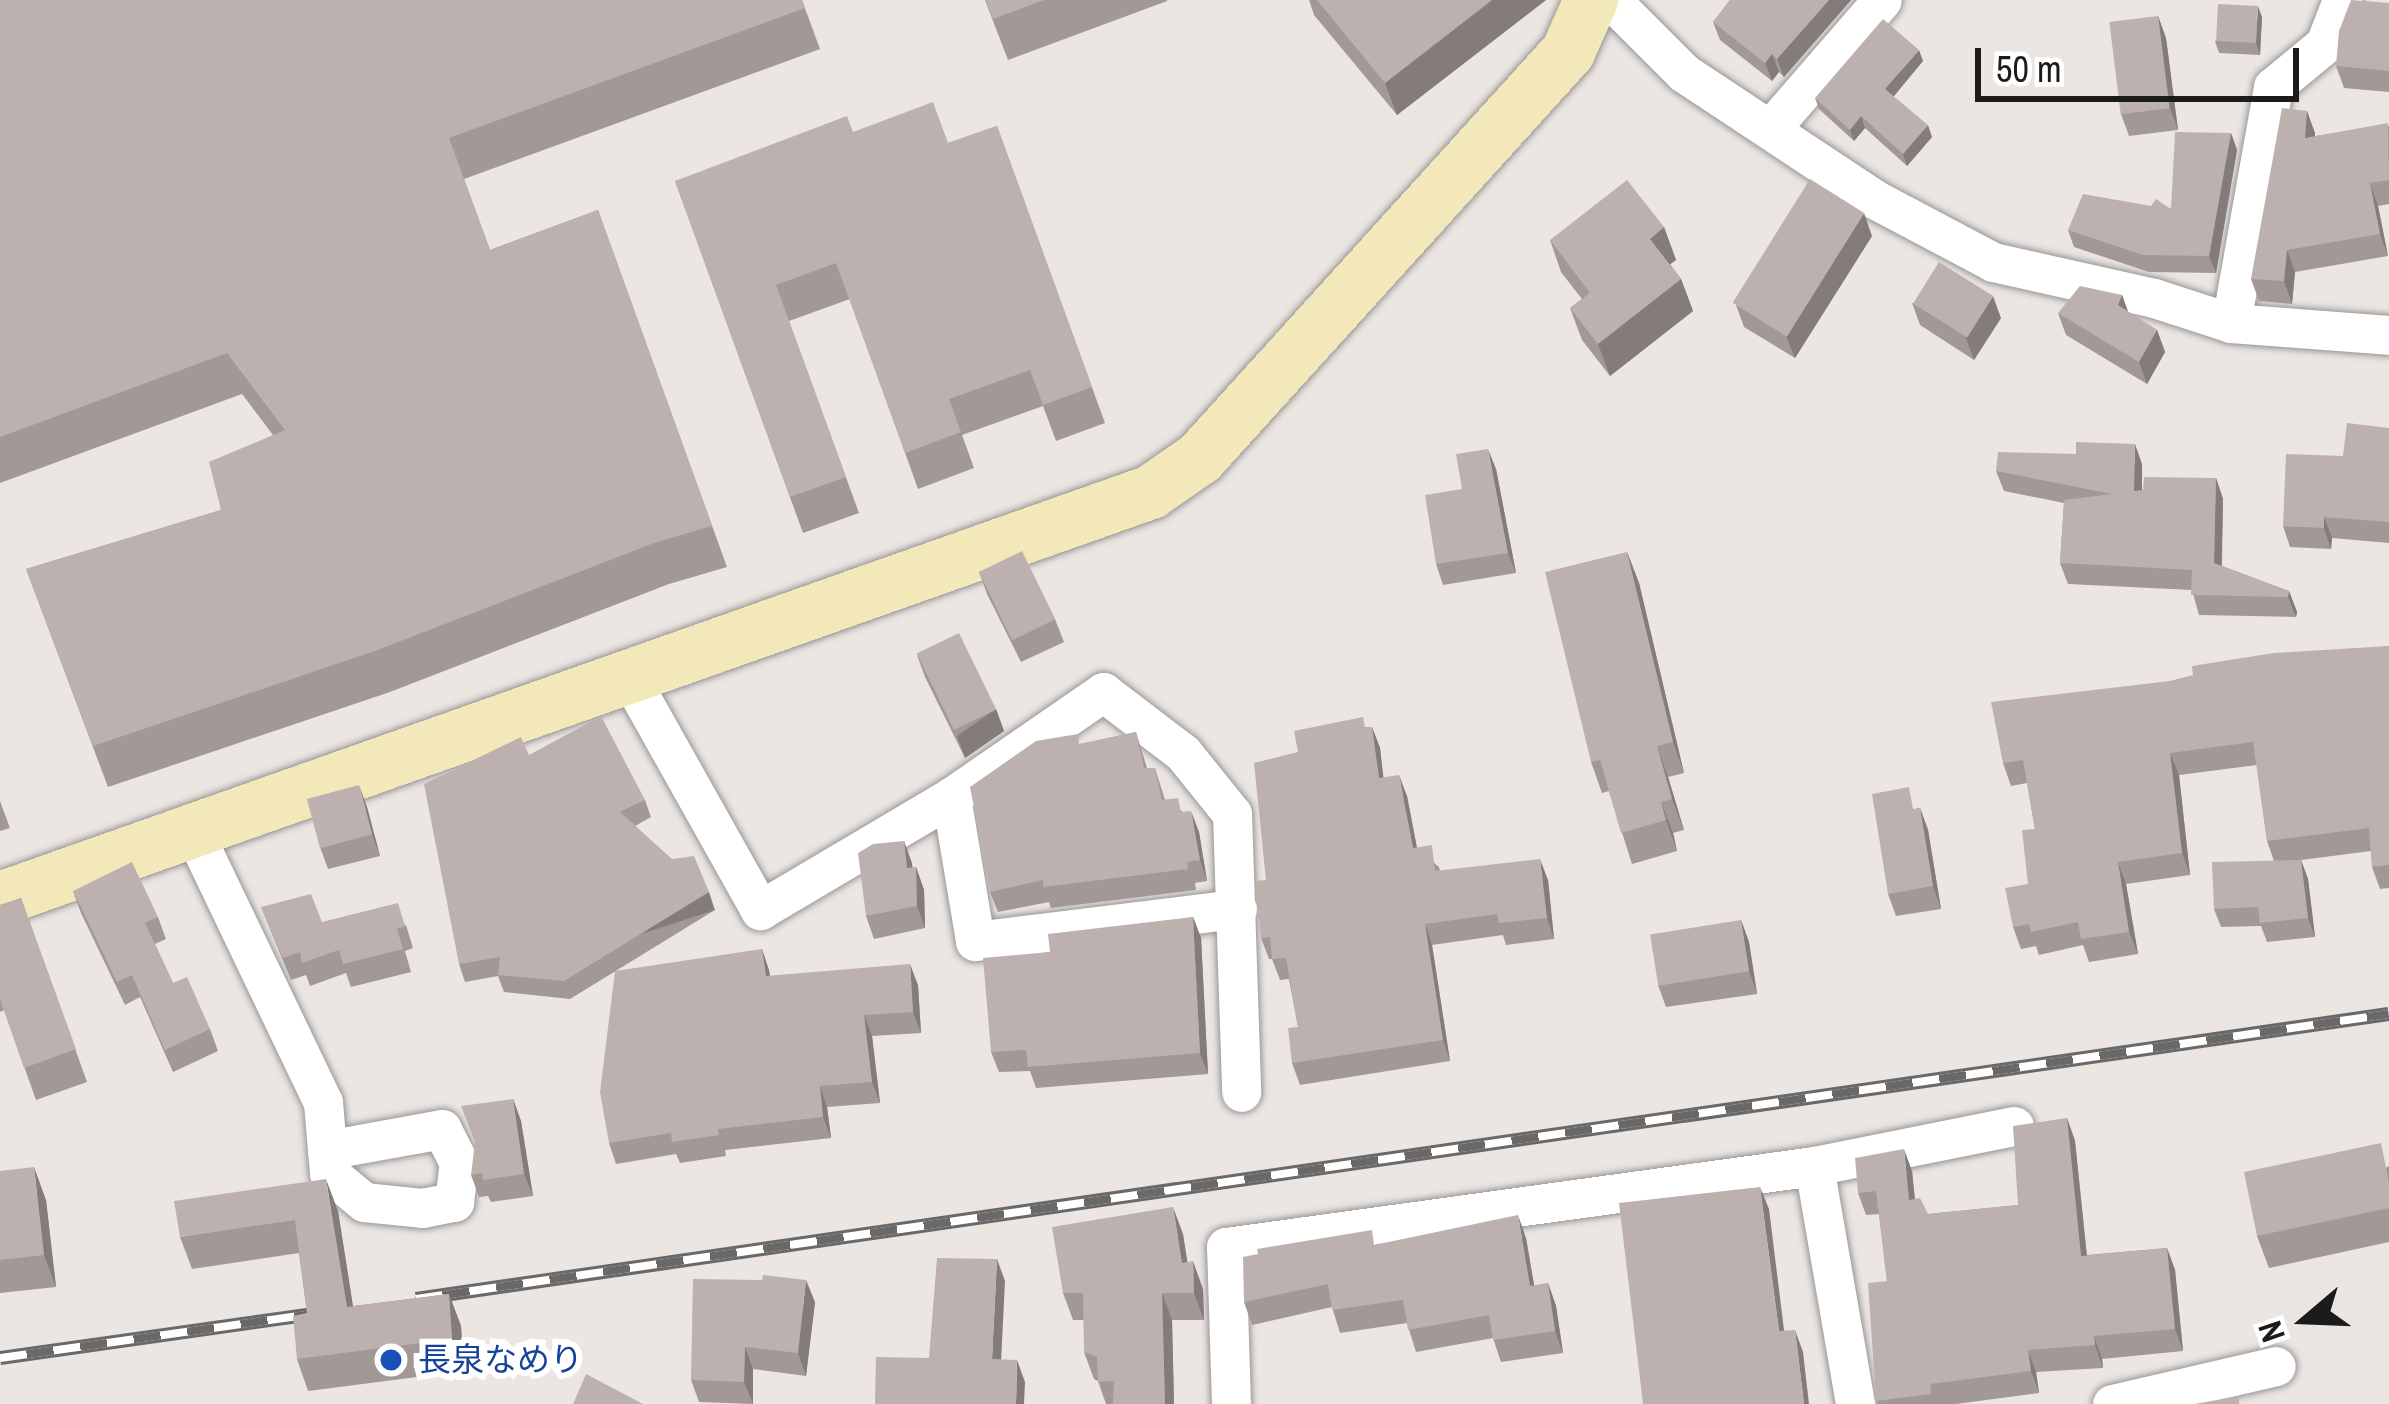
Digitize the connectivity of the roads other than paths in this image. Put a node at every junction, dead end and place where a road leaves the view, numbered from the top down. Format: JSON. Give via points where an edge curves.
{"nodes":[{"id":1,"x":1591,"y":0,"type":"edge"},
{"id":2,"x":1611,"y":0,"type":"edge"},
{"id":3,"x":1882,"y":0,"type":"edge"},
{"id":4,"x":2342,"y":0,"type":"edge"},
{"id":5,"x":1772,"y":128,"type":"junction"},
{"id":6,"x":2231,"y":323,"type":"junction"},
{"id":7,"x":2389,"y":335,"type":"edge"},
{"id":8,"x":627,"y":673,"type":"junction"},
{"id":9,"x":950,"y":797,"type":"junction"},
{"id":10,"x":193,"y":831,"type":"junction"},
{"id":11,"x":0,"y":899,"type":"edge"},
{"id":12,"x":1238,"y":909,"type":"junction"},
{"id":13,"x":1241,"y":1092,"type":"dead end"},
{"id":14,"x":2014,"y":1126,"type":"edge"},
{"id":15,"x":327,"y":1150,"type":"dead end"},
{"id":16,"x":1814,"y":1166,"type":"junction"},
{"id":17,"x":2276,"y":1366,"type":"dead end"},
{"id":18,"x":1231,"y":1404,"type":"edge"},
{"id":19,"x":1855,"y":1404,"type":"edge"},
{"id":20,"x":2112,"y":1404,"type":"edge"}],
"edges":[{"from":1,"to":8,"type":"street","via":[[1568,52],[1200,458],[1151,492]]},
{"from":2,"to":5,"type":"street","via":[[1684,73]]},
{"from":3,"to":5,"type":"street"},
{"from":4,"to":6,"type":"street","via":[[2325,44],[2273,87]]},
{"from":5,"to":6,"type":"street","via":[[1876,200],[1993,262]]},
{"from":6,"to":7,"type":"street"},
{"from":8,"to":9,"type":"street","via":[[760,910]]},
{"from":8,"to":10,"type":"street"},
{"from":9,"to":12,"type":"street","via":[[975,941]]},
{"from":9,"to":12,"type":"street","via":[[1103,692],[1183,753],[1232,814]]},
{"from":10,"to":11,"type":"street"},
{"from":10,"to":15,"type":"street","via":[[323,1102]]},
{"from":12,"to":13,"type":"street"},
{"from":14,"to":16,"type":"street"},
{"from":16,"to":18,"type":"street","via":[[1226,1247]]},
{"from":16,"to":19,"type":"street"},
{"from":17,"to":20,"type":"street"}]}
